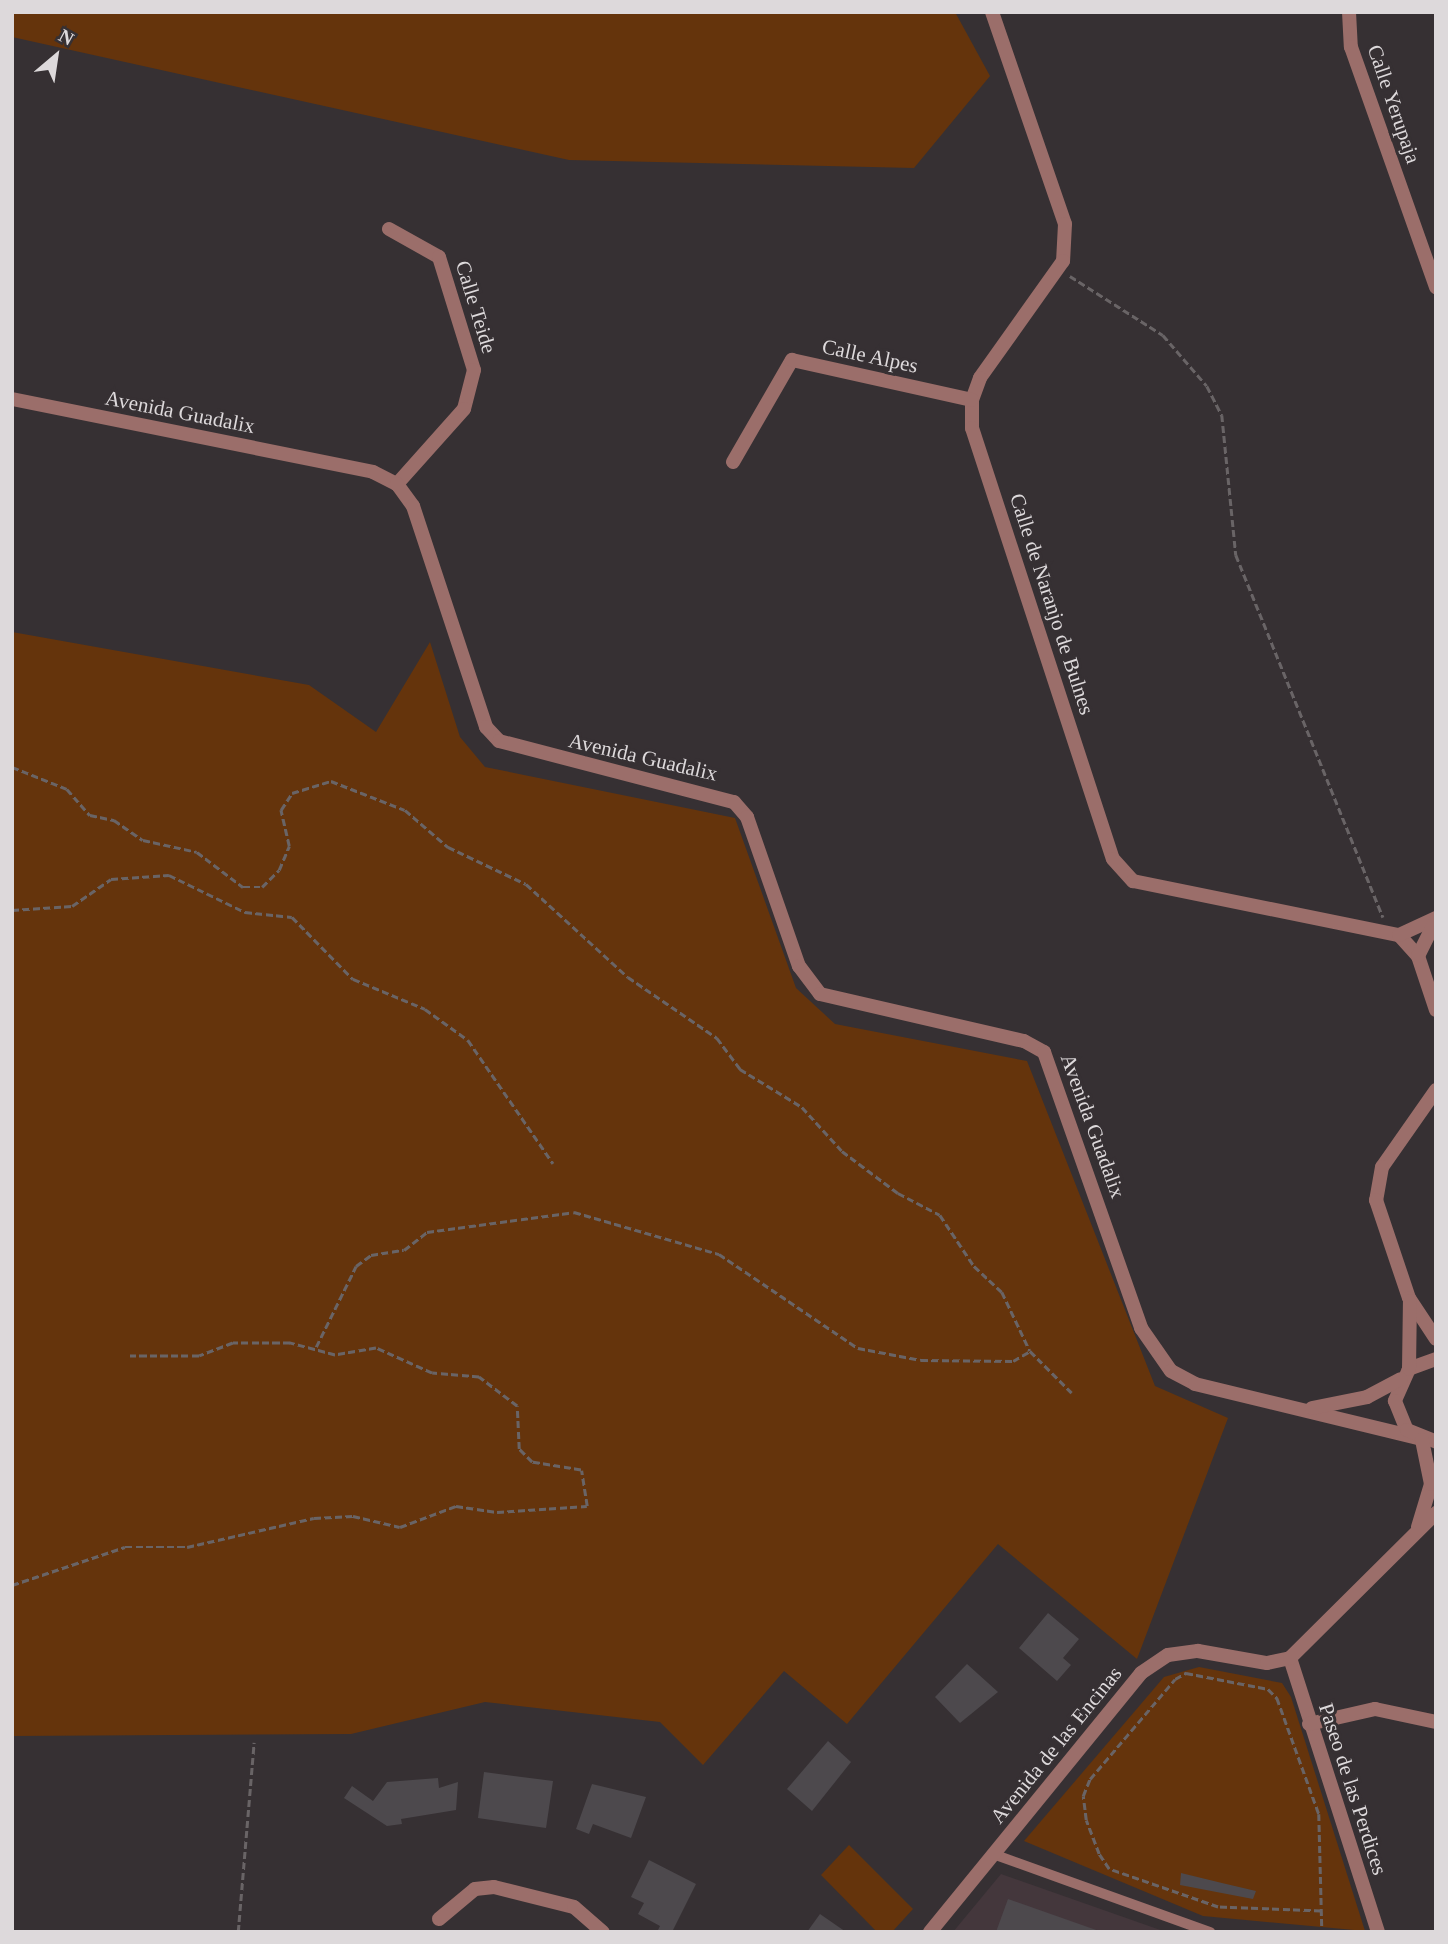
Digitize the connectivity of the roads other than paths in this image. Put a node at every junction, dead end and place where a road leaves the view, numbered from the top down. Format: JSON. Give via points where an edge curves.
{"nodes":[{"id":1,"x":992,"y":12,"type":"edge"},
{"id":2,"x":1349,"y":12,"type":"edge"},
{"id":3,"x":389,"y":229,"type":"dead end"},
{"id":4,"x":1436,"y":288,"type":"edge"},
{"id":5,"x":12,"y":399,"type":"edge"},
{"id":6,"x":972,"y":400,"type":"junction"},
{"id":7,"x":733,"y":462,"type":"dead end"},
{"id":8,"x":397,"y":484,"type":"junction"},
{"id":9,"x":1436,"y":919,"type":"edge"},
{"id":10,"x":1393,"y":933,"type":"junction"},
{"id":11,"x":1418,"y":956,"type":"junction"},
{"id":12,"x":1436,"y":1010,"type":"edge"},
{"id":13,"x":1436,"y":1090,"type":"edge"},
{"id":14,"x":1409,"y":1298,"type":"junction"},
{"id":15,"x":1436,"y":1339,"type":"edge"},
{"id":16,"x":1436,"y":1359,"type":"edge"},
{"id":17,"x":1405,"y":1374,"type":"junction"},
{"id":18,"x":1303,"y":1409,"type":"junction"},
{"id":19,"x":1426,"y":1440,"type":"edge"},
{"id":20,"x":1436,"y":1455,"type":"edge"},
{"id":21,"x":1436,"y":1513,"type":"edge"},
{"id":22,"x":1436,"y":1531,"type":"edge"},
{"id":23,"x":1411,"y":1541,"type":"junction"},
{"id":24,"x":1290,"y":1658,"type":"junction"},
{"id":25,"x":1436,"y":1722,"type":"edge"},
{"id":26,"x":1309,"y":1724,"type":"junction"},
{"id":27,"x":993,"y":1854,"type":"junction"},
{"id":28,"x":439,"y":1919,"type":"dead end"},
{"id":29,"x":603,"y":1932,"type":"edge"},
{"id":30,"x":930,"y":1932,"type":"edge"},
{"id":31,"x":1210,"y":1932,"type":"edge"},
{"id":32,"x":1378,"y":1932,"type":"edge"}],
"edges":[{"from":1,"to":6,"type":"street","name":"Calle de Naranjo de Bulnes","via":[[1065,224],[1059,269],[980,377]]},
{"from":2,"to":4,"type":"street","name":"Calle Yerupaja","via":[[1351,47]]},
{"from":3,"to":8,"type":"street","name":"Calle Teide","via":[[439,257],[474,370],[464,409]]},
{"from":5,"to":8,"type":"street","name":"Avenida Guadalix","via":[[373,472]]},
{"from":6,"to":7,"type":"street","name":"Calle Alpes","via":[[792,360]]},
{"from":6,"to":10,"type":"street","name":"Calle de Naranjo de Bulnes","via":[[972,428],[1113,859],[1133,881]]},
{"from":8,"to":18,"type":"street","name":"Avenida Guadalix","via":[[412,506],[486,727],[499,741],[734,802],[747,817],[799,966],[820,994],[1024,1041],[1044,1052],[1154,1354],[1195,1384]]},
{"from":9,"to":10,"type":"street"},
{"from":9,"to":11,"type":"street"},
{"from":10,"to":11,"type":"street"},
{"from":11,"to":12,"type":"street"},
{"from":13,"to":14,"type":"street","via":[[1391,1150],[1377,1183],[1376,1200]]},
{"from":14,"to":15,"type":"street"},
{"from":14,"to":17,"type":"street"},
{"from":16,"to":17,"type":"street","name":"Avenida Guadalix"},
{"from":17,"to":18,"type":"street","name":"Avenida Guadalix","via":[[1342,1405]]},
{"from":17,"to":19,"type":"street","via":[[1397,1413]]},
{"from":18,"to":19,"type":"street","name":"Avenida Guadalix"},
{"from":19,"to":20,"type":"street"},
{"from":19,"to":23,"type":"street","via":[[1431,1485]]},
{"from":21,"to":23,"type":"street"},
{"from":22,"to":23,"type":"street"},
{"from":23,"to":24,"type":"street"},
{"from":24,"to":26,"type":"street","name":"Paseo de las Perdices"},
{"from":24,"to":27,"type":"street","name":"Avenida de las Encinas","via":[[1267,1663],[1198,1651],[1168,1655],[1141,1673]]},
{"from":25,"to":26,"type":"street","via":[[1375,1709]]},
{"from":26,"to":32,"type":"street","name":"Paseo de las Perdices"},
{"from":27,"to":30,"type":"street","name":"Avenida de las Encinas"},
{"from":27,"to":31,"type":"lane"},
{"from":28,"to":29,"type":"street","via":[[475,1889],[494,1888],[574,1908]]}]}
